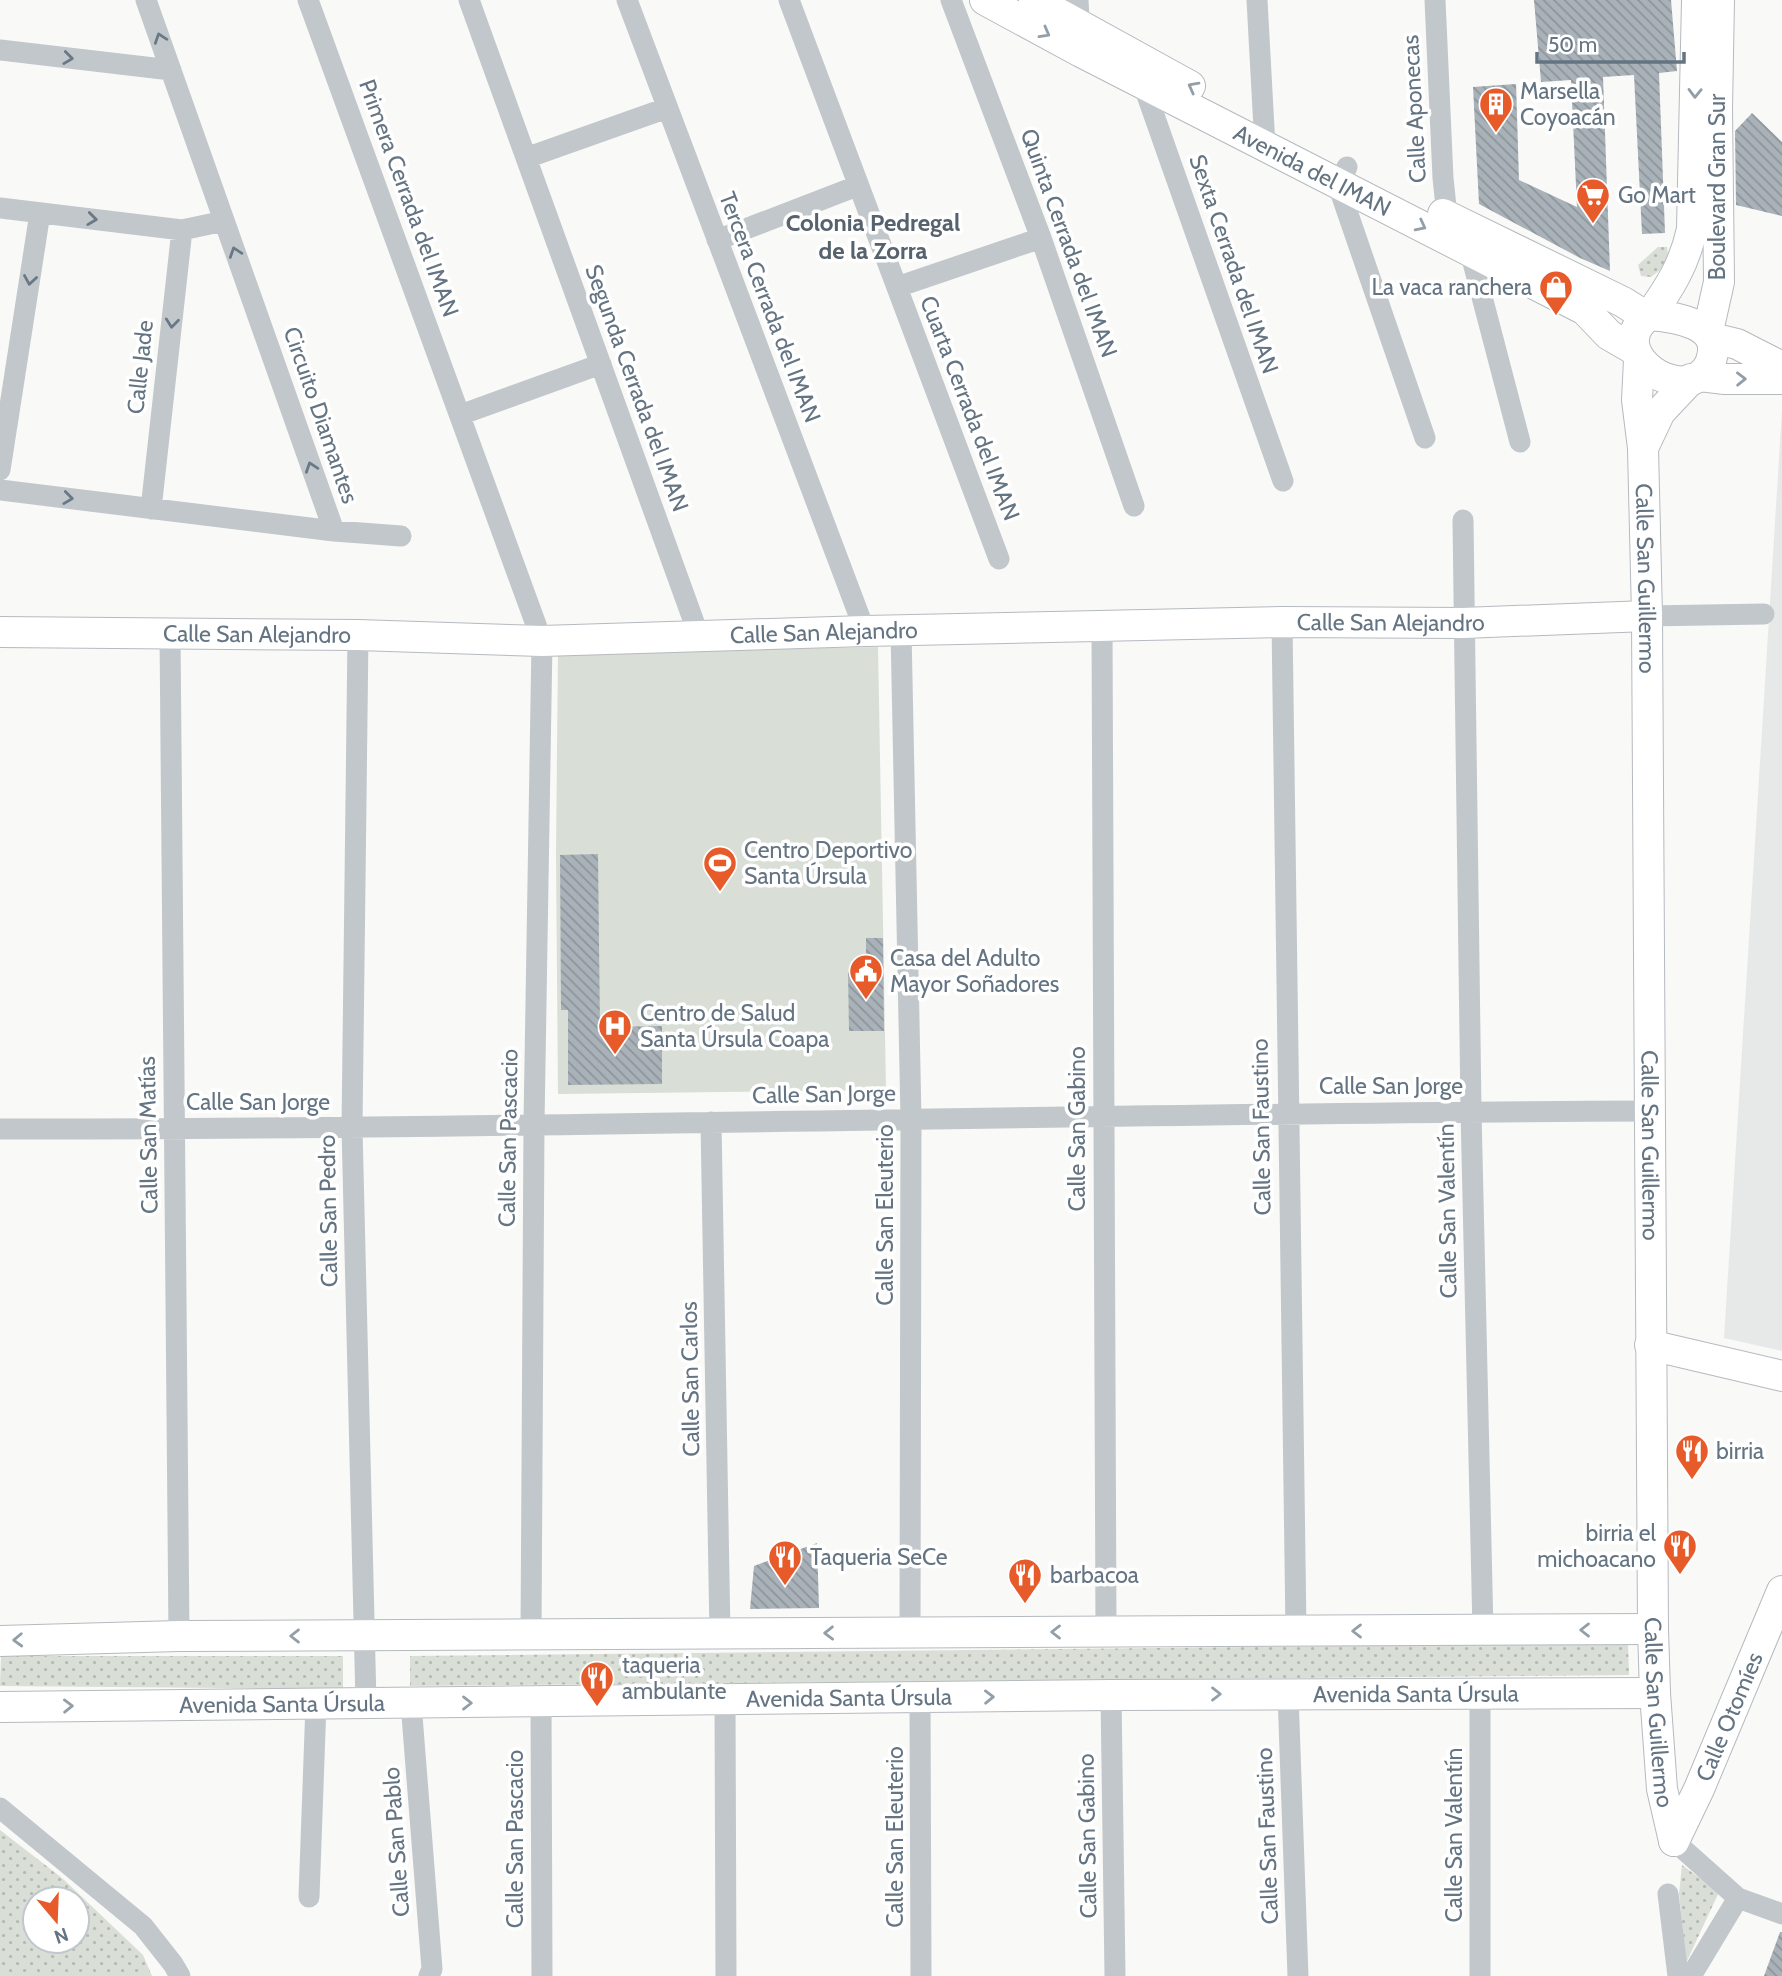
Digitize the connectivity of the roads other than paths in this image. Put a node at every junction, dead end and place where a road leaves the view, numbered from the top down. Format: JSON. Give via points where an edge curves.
{"nodes":[{"id":1,"x":146,"y":0,"type":"edge"},
{"id":2,"x":308,"y":0,"type":"edge"},
{"id":3,"x":468,"y":0,"type":"edge"},
{"id":4,"x":627,"y":0,"type":"edge"},
{"id":5,"x":789,"y":0,"type":"edge"},
{"id":6,"x":951,"y":0,"type":"edge"},
{"id":7,"x":985,"y":0,"type":"edge"},
{"id":8,"x":1034,"y":0,"type":"edge"},
{"id":9,"x":1257,"y":0,"type":"edge"},
{"id":10,"x":1435,"y":0,"type":"edge"},
{"id":11,"x":1697,"y":0,"type":"edge"},
{"id":12,"x":1719,"y":0,"type":"edge"},
{"id":13,"x":1080,"y":26,"type":"edge"},
{"id":14,"x":0,"y":50,"type":"edge"},
{"id":15,"x":171,"y":70,"type":"junction"},
{"id":16,"x":1147,"y":75,"type":"junction"},
{"id":17,"x":667,"y":108,"type":"junction"},
{"id":18,"x":1264,"y":136,"type":"junction"},
{"id":19,"x":526,"y":158,"type":"junction"},
{"id":20,"x":1343,"y":176,"type":"junction"},
{"id":21,"x":858,"y":186,"type":"junction"},
{"id":22,"x":0,"y":208,"type":"edge"},
{"id":23,"x":40,"y":213,"type":"junction"},
{"id":24,"x":1447,"y":216,"type":"junction"},
{"id":25,"x":225,"y":222,"type":"junction"},
{"id":26,"x":182,"y":230,"type":"junction"},
{"id":27,"x":1041,"y":238,"type":"junction"},
{"id":28,"x":716,"y":240,"type":"junction"},
{"id":29,"x":1470,"y":251,"type":"junction"},
{"id":30,"x":897,"y":287,"type":"junction"},
{"id":31,"x":1648,"y":316,"type":"junction"},
{"id":32,"x":1710,"y":334,"type":"junction"},
{"id":33,"x":1637,"y":355,"type":"junction"},
{"id":34,"x":601,"y":364,"type":"junction"},
{"id":35,"x":1782,"y":367,"type":"edge"},
{"id":36,"x":1696,"y":378,"type":"junction"},
{"id":37,"x":1782,"y":379,"type":"edge"},
{"id":38,"x":460,"y":415,"type":"junction"},
{"id":39,"x":1425,"y":438,"type":"dead end"},
{"id":40,"x":1520,"y":442,"type":"dead end"},
{"id":41,"x":1643,"y":448,"type":"junction"},
{"id":42,"x":0,"y":470,"type":"edge"},
{"id":43,"x":1283,"y":481,"type":"dead end"},
{"id":44,"x":0,"y":490,"type":"edge"},
{"id":45,"x":1134,"y":506,"type":"dead end"},
{"id":46,"x":151,"y":509,"type":"junction"},
{"id":47,"x":1463,"y":520,"type":"dead end"},
{"id":48,"x":334,"y":531,"type":"junction"},
{"id":49,"x":401,"y":536,"type":"dead end"},
{"id":50,"x":999,"y":559,"type":"dead end"},
{"id":51,"x":1765,"y":614,"type":"dead end"},
{"id":52,"x":1647,"y":616,"type":"junction"},
{"id":53,"x":1282,"y":622,"type":"junction"},
{"id":54,"x":1463,"y":623,"type":"junction"},
{"id":55,"x":1102,"y":626,"type":"junction"},
{"id":56,"x":865,"y":631,"type":"junction"},
{"id":57,"x":901,"y":631,"type":"junction"},
{"id":58,"x":0,"y":632,"type":"edge"},
{"id":59,"x":170,"y":634,"type":"junction"},
{"id":60,"x":358,"y":635,"type":"junction"},
{"id":61,"x":699,"y":636,"type":"junction"},
{"id":62,"x":542,"y":641,"type":"junction"},
{"id":63,"x":1471,"y":1111,"type":"junction"},
{"id":64,"x":1649,"y":1111,"type":"junction"},
{"id":65,"x":1287,"y":1112,"type":"junction"},
{"id":66,"x":1103,"y":1116,"type":"junction"},
{"id":67,"x":911,"y":1119,"type":"junction"},
{"id":68,"x":711,"y":1122,"type":"junction"},
{"id":69,"x":534,"y":1123,"type":"junction"},
{"id":70,"x":352,"y":1128,"type":"junction"},
{"id":71,"x":0,"y":1129,"type":"edge"},
{"id":72,"x":174,"y":1129,"type":"junction"},
{"id":73,"x":1650,"y":1345,"type":"junction"},
{"id":74,"x":1782,"y":1376,"type":"edge"},
{"id":75,"x":1782,"y":1591,"type":"edge"},
{"id":76,"x":1653,"y":1629,"type":"junction"},
{"id":77,"x":1296,"y":1631,"type":"junction"},
{"id":78,"x":1483,"y":1631,"type":"junction"},
{"id":79,"x":910,"y":1632,"type":"junction"},
{"id":80,"x":1106,"y":1632,"type":"junction"},
{"id":81,"x":531,"y":1635,"type":"junction"},
{"id":82,"x":720,"y":1635,"type":"junction"},
{"id":83,"x":179,"y":1636,"type":"junction"},
{"id":84,"x":363,"y":1636,"type":"junction"},
{"id":85,"x":0,"y":1641,"type":"edge"},
{"id":86,"x":1655,"y":1693,"type":"junction"},
{"id":87,"x":1288,"y":1694,"type":"junction"},
{"id":88,"x":1480,"y":1694,"type":"junction"},
{"id":89,"x":1111,"y":1695,"type":"junction"},
{"id":90,"x":920,"y":1698,"type":"junction"},
{"id":91,"x":725,"y":1699,"type":"junction"},
{"id":92,"x":541,"y":1702,"type":"junction"},
{"id":93,"x":366,"y":1703,"type":"junction"},
{"id":94,"x":411,"y":1703,"type":"junction"},
{"id":95,"x":316,"y":1704,"type":"junction"},
{"id":96,"x":0,"y":1707,"type":"edge"},
{"id":97,"x":0,"y":1808,"type":"edge"},
{"id":98,"x":1674,"y":1841,"type":"junction"},
{"id":99,"x":1668,"y":1894,"type":"dead end"},
{"id":100,"x":309,"y":1897,"type":"dead end"},
{"id":101,"x":1738,"y":1898,"type":"junction"},
{"id":102,"x":1782,"y":1914,"type":"edge"},
{"id":103,"x":180,"y":1976,"type":"edge"},
{"id":104,"x":429,"y":1976,"type":"edge"},
{"id":105,"x":542,"y":1976,"type":"edge"},
{"id":106,"x":726,"y":1976,"type":"edge"},
{"id":107,"x":921,"y":1976,"type":"edge"},
{"id":108,"x":1115,"y":1976,"type":"edge"},
{"id":109,"x":1298,"y":1976,"type":"edge"},
{"id":110,"x":1480,"y":1976,"type":"edge"},
{"id":111,"x":1678,"y":1976,"type":"edge"},
{"id":112,"x":1691,"y":1976,"type":"edge"}],
"edges":[{"from":15,"to":1,"type":"street","name":"Circuito Diamantes","one_way":true},
{"from":2,"to":38,"type":"street","name":"Primera Cerrada del IMAN"},
{"from":3,"to":19,"type":"street","name":"Segunda Cerrada del IMAN"},
{"from":4,"to":17,"type":"street","name":"Tercera Cerrada del IMAN"},
{"from":5,"to":21,"type":"street","name":"Cuarta Cerrada del IMAN"},
{"from":6,"to":27,"type":"street","name":"Quinta Cerrada del IMAN"},
{"from":7,"to":13,"type":"street","name":"Avenida del IMAN","one_way":true},
{"from":8,"to":13,"type":"street","name":"Avenida del IMAN"},
{"from":9,"to":18,"type":"street"},
{"from":10,"to":24,"type":"street","name":"Calle Aponecas"},
{"from":11,"to":31,"type":"street","name":"Boulevard Gran Sur","one_way":true,"via":[[1692,229],[1676,277]]},
{"from":12,"to":32,"type":"street","name":"Boulevard Gran Sur","via":[[1719,282]]},
{"from":13,"to":16,"type":"street","name":"Avenida del IMAN"},
{"from":14,"to":15,"type":"street","one_way":true},
{"from":15,"to":25,"type":"street","name":"Circuito Diamantes"},
{"from":16,"to":18,"type":"street","name":"Avenida del IMAN"},
{"from":16,"to":43,"type":"street","name":"Sexta Cerrada del IMAN"},
{"from":17,"to":19,"type":"street"},
{"from":17,"to":28,"type":"street","name":"Tercera Cerrada del IMAN"},
{"from":18,"to":20,"type":"street","name":"Avenida del IMAN"},
{"from":19,"to":34,"type":"street","name":"Segunda Cerrada del IMAN"},
{"from":20,"to":24,"type":"street","name":"Avenida del IMAN"},
{"from":20,"to":29,"type":"street","name":"Avenida del IMAN","one_way":true},
{"from":20,"to":39,"type":"street","via":[[1360,249]]},
{"from":21,"to":28,"type":"street"},
{"from":21,"to":30,"type":"street","name":"Cuarta Cerrada del IMAN"},
{"from":22,"to":23,"type":"street"},
{"from":23,"to":26,"type":"street","one_way":true},
{"from":23,"to":42,"type":"street","one_way":true},
{"from":24,"to":29,"type":"street"},
{"from":24,"to":31,"type":"street","name":"Avenida del IMAN"},
{"from":25,"to":26,"type":"street"},
{"from":48,"to":25,"type":"street","name":"Circuito Diamantes","one_way":true},
{"from":26,"to":46,"type":"street","name":"Calle Jade","one_way":true},
{"from":27,"to":30,"type":"street"},
{"from":27,"to":45,"type":"street","name":"Quinta Cerrada del IMAN"},
{"from":28,"to":56,"type":"street","name":"Tercera Cerrada del IMAN"},
{"from":29,"to":33,"type":"street","name":"Avenida del IMAN","via":[[1584,310]]},
{"from":29,"to":40,"type":"street"},
{"from":30,"to":50,"type":"street","name":"Cuarta Cerrada del IMAN"},
{"from":31,"to":32,"type":"street","via":[[1675,317]]},
{"from":31,"to":33,"type":"street","via":[[1635,335]]},
{"from":32,"to":35,"type":"street"},
{"from":32,"to":36,"type":"street","via":[[1711,363]]},
{"from":33,"to":36,"type":"street","via":[[1662,376]]},
{"from":33,"to":41,"type":"street","name":"Calle San Guillermo"},
{"from":34,"to":38,"type":"street"},
{"from":34,"to":61,"type":"street","name":"Segunda Cerrada del IMAN"},
{"from":36,"to":37,"type":"street","one_way":true},
{"from":36,"to":41,"type":"street","name":"Calle San Guillermo","via":[[1660,412]]},
{"from":38,"to":62,"type":"street","name":"Primera Cerrada del IMAN"},
{"from":41,"to":52,"type":"street","name":"Calle San Guillermo"},
{"from":44,"to":46,"type":"street","name":"Circuito Diamantes","one_way":true},
{"from":46,"to":48,"type":"street","name":"Circuito Diamantes"},
{"from":47,"to":54,"type":"street","name":"Calle San Valentín"},
{"from":48,"to":49,"type":"street"},
{"from":51,"to":52,"type":"street"},
{"from":52,"to":54,"type":"street","name":"Calle San Alejandro"},
{"from":52,"to":64,"type":"street","name":"Calle San Guillermo"},
{"from":53,"to":54,"type":"street","name":"Calle San Alejandro"},
{"from":53,"to":55,"type":"street","name":"Calle San Alejandro"},
{"from":53,"to":65,"type":"street","name":"Calle San Faustino"},
{"from":54,"to":63,"type":"street","name":"Calle San Valentín"},
{"from":55,"to":57,"type":"street","name":"Calle San Alejandro"},
{"from":55,"to":66,"type":"street","name":"Calle San Gabino"},
{"from":56,"to":57,"type":"street","name":"Calle San Alejandro"},
{"from":56,"to":61,"type":"street","name":"Calle San Alejandro"},
{"from":57,"to":67,"type":"street","name":"Calle San Eleuterio"},
{"from":58,"to":59,"type":"street","name":"Calle San Alejandro"},
{"from":59,"to":60,"type":"street","name":"Calle San Alejandro"},
{"from":59,"to":72,"type":"street","name":"Calle San Matías"},
{"from":60,"to":62,"type":"street","name":"Calle San Alejandro"},
{"from":60,"to":70,"type":"street","name":"Calle San Pedro"},
{"from":61,"to":62,"type":"street","name":"Calle San Alejandro"},
{"from":62,"to":69,"type":"street","name":"Calle San Pascacio"},
{"from":63,"to":64,"type":"street","name":"Calle San Jorge"},
{"from":63,"to":65,"type":"street","name":"Calle San Jorge"},
{"from":63,"to":78,"type":"street","name":"Calle San Valentín"},
{"from":64,"to":73,"type":"street","name":"Calle San Guillermo"},
{"from":65,"to":66,"type":"street","name":"Calle San Jorge"},
{"from":65,"to":77,"type":"street","name":"Calle San Faustino"},
{"from":66,"to":67,"type":"street","name":"Calle San Jorge"},
{"from":66,"to":80,"type":"street","name":"Calle San Gabino"},
{"from":67,"to":68,"type":"street","name":"Calle San Jorge"},
{"from":67,"to":79,"type":"street","name":"Calle San Eleuterio"},
{"from":68,"to":69,"type":"street","name":"Calle San Jorge"},
{"from":68,"to":82,"type":"street","name":"Calle San Carlos"},
{"from":69,"to":70,"type":"street","name":"Calle San Jorge"},
{"from":69,"to":81,"type":"street","name":"Calle San Pascacio"},
{"from":70,"to":72,"type":"street","name":"Calle San Jorge"},
{"from":70,"to":84,"type":"street","name":"Calle San Pedro"},
{"from":71,"to":72,"type":"street","name":"Calle San Jorge"},
{"from":72,"to":83,"type":"street","name":"Calle San Matías"},
{"from":73,"to":74,"type":"street"},
{"from":73,"to":76,"type":"street","name":"Calle San Guillermo"},
{"from":75,"to":98,"type":"street","name":"Calle Otomíes"},
{"from":76,"to":78,"type":"street","one_way":true},
{"from":76,"to":86,"type":"street","name":"Calle San Guillermo"},
{"from":78,"to":77,"type":"street","one_way":true},
{"from":77,"to":80,"type":"street"},
{"from":80,"to":79,"type":"street","one_way":true},
{"from":79,"to":82,"type":"street","one_way":true},
{"from":81,"to":82,"type":"street"},
{"from":81,"to":84,"type":"street"},
{"from":84,"to":83,"type":"street","one_way":true},
{"from":83,"to":85,"type":"street","one_way":true},
{"from":84,"to":93,"type":"street","name":"Calle San Pedro"},
{"from":86,"to":88,"type":"street","name":"Avenida Santa Úrsula"},
{"from":86,"to":98,"type":"street","name":"Calle San Guillermo","via":[[1662,1789]]},
{"from":87,"to":88,"type":"street","name":"Avenida Santa Úrsula"},
{"from":89,"to":87,"type":"street","name":"Avenida Santa Úrsula","one_way":true},
{"from":87,"to":109,"type":"street","name":"Calle San Faustino"},
{"from":88,"to":110,"type":"street","name":"Calle San Valentín"},
{"from":90,"to":89,"type":"street","name":"Avenida Santa Úrsula","one_way":true},
{"from":89,"to":108,"type":"street","name":"Calle San Gabino"},
{"from":90,"to":91,"type":"street","name":"Avenida Santa Úrsula"},
{"from":90,"to":107,"type":"street","name":"Calle San Eleuterio"},
{"from":91,"to":92,"type":"street","name":"Avenida Santa Úrsula"},
{"from":91,"to":106,"type":"street"},
{"from":94,"to":92,"type":"street","name":"Avenida Santa Úrsula","one_way":true},
{"from":92,"to":105,"type":"street","name":"Calle San Pascacio"},
{"from":93,"to":94,"type":"street","name":"Avenida Santa Úrsula"},
{"from":93,"to":95,"type":"street","name":"Avenida Santa Úrsula"},
{"from":94,"to":104,"type":"street","name":"Calle San Pablo"},
{"from":96,"to":95,"type":"street","name":"Avenida Santa Úrsula","one_way":true},
{"from":95,"to":100,"type":"street"},
{"from":97,"to":103,"type":"street","via":[[144,1926]]},
{"from":98,"to":101,"type":"street"},
{"from":99,"to":111,"type":"street"},
{"from":101,"to":102,"type":"street"},
{"from":101,"to":112,"type":"street"}]}
